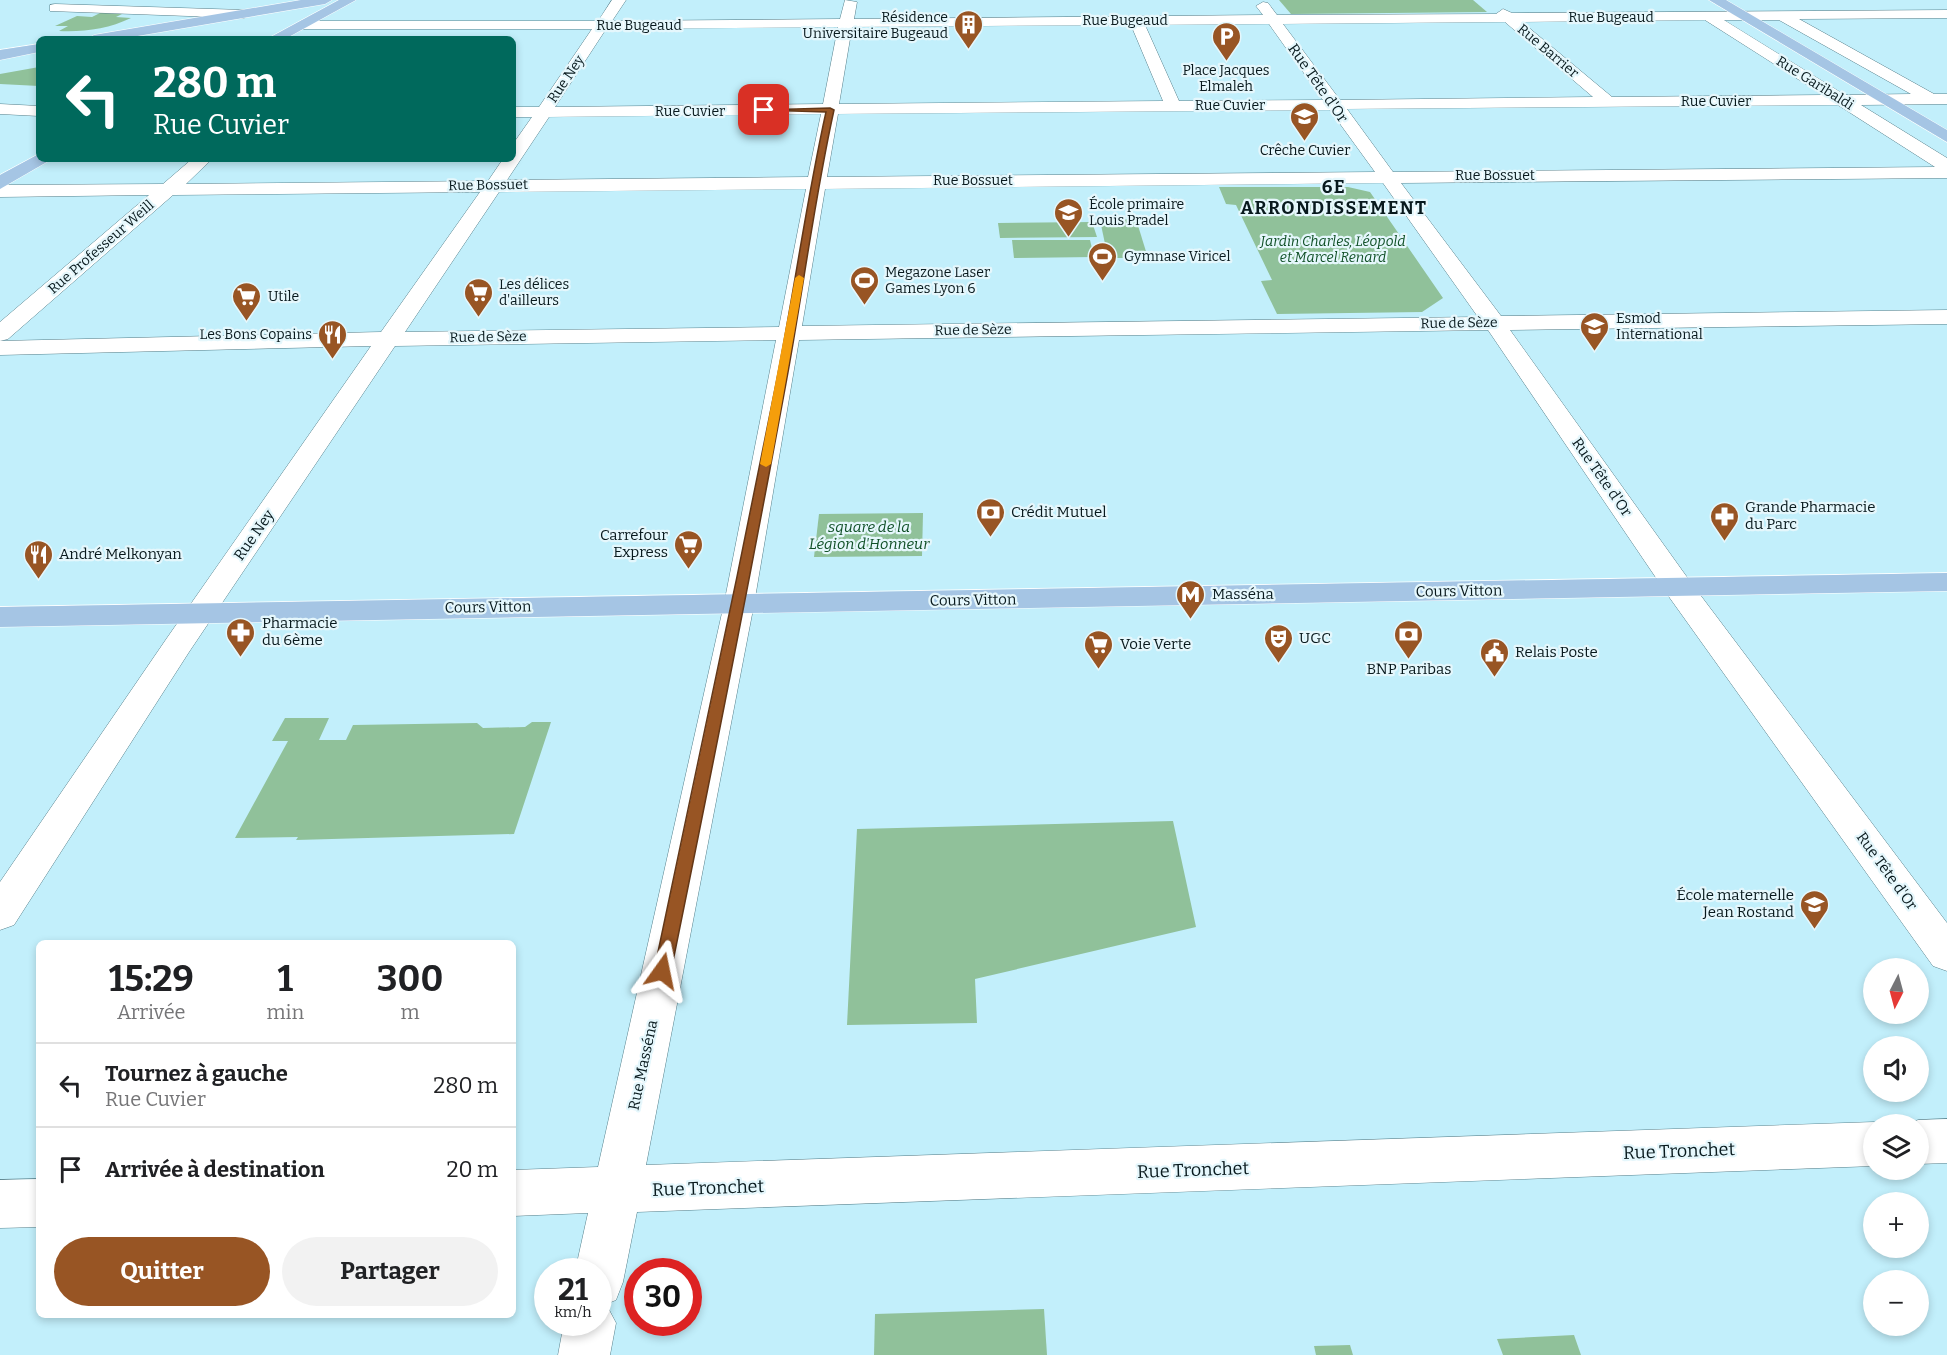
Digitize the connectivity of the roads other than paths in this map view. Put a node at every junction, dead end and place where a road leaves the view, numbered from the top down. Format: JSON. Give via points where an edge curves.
{"nodes":[{"id":1,"x":67,"y":0,"type":"edge"},
{"id":2,"x":325,"y":0,"type":"edge"},
{"id":3,"x":349,"y":0,"type":"edge"},
{"id":4,"x":619,"y":0,"type":"edge"},
{"id":5,"x":850,"y":0,"type":"edge"},
{"id":6,"x":1258,"y":0,"type":"edge"},
{"id":7,"x":1487,"y":0,"type":"edge"},
{"id":8,"x":1682,"y":0,"type":"edge"},
{"id":9,"x":1716,"y":0,"type":"edge"},
{"id":10,"x":1756,"y":0,"type":"edge"},
{"id":11,"x":244,"y":14,"type":"junction"},
{"id":12,"x":1947,"y":14,"type":"edge"},
{"id":13,"x":1708,"y":16,"type":"junction"},
{"id":14,"x":1743,"y":16,"type":"junction"},
{"id":15,"x":1782,"y":16,"type":"junction"},
{"id":16,"x":1509,"y":18,"type":"junction"},
{"id":17,"x":1136,"y":20,"type":"junction"},
{"id":18,"x":1272,"y":20,"type":"junction"},
{"id":19,"x":846,"y":23,"type":"junction"},
{"id":20,"x":302,"y":25,"type":"junction"},
{"id":21,"x":602,"y":25,"type":"junction"},
{"id":22,"x":357,"y":26,"type":"junction"},
{"id":23,"x":112,"y":36,"type":"edge"},
{"id":24,"x":280,"y":36,"type":"edge"},
{"id":25,"x":345,"y":36,"type":"edge"},
{"id":26,"x":36,"y":49,"type":"edge"},
{"id":27,"x":0,"y":55,"type":"edge"},
{"id":28,"x":1939,"y":99,"type":"edge"},
{"id":29,"x":1842,"y":100,"type":"junction"},
{"id":30,"x":1883,"y":100,"type":"junction"},
{"id":31,"x":1608,"y":102,"type":"junction"},
{"id":32,"x":1333,"y":105,"type":"junction"},
{"id":33,"x":1173,"y":106,"type":"junction"},
{"id":34,"x":0,"y":109,"type":"edge"},
{"id":35,"x":830,"y":110,"type":"junction"},
{"id":36,"x":36,"y":111,"type":"edge"},
{"id":37,"x":516,"y":112,"type":"edge"},
{"id":38,"x":543,"y":112,"type":"junction"},
{"id":39,"x":1947,"y":138,"type":"edge"},
{"id":40,"x":516,"y":152,"type":"edge"},
{"id":41,"x":38,"y":162,"type":"edge"},
{"id":42,"x":199,"y":162,"type":"edge"},
{"id":43,"x":509,"y":162,"type":"edge"},
{"id":44,"x":1947,"y":166,"type":"edge"},
{"id":45,"x":1947,"y":171,"type":"edge"},
{"id":46,"x":1386,"y":176,"type":"junction"},
{"id":47,"x":815,"y":181,"type":"junction"},
{"id":48,"x":0,"y":183,"type":"edge"},
{"id":49,"x":494,"y":185,"type":"junction"},
{"id":50,"x":168,"y":189,"type":"junction"},
{"id":51,"x":0,"y":191,"type":"edge"},
{"id":52,"x":1947,"y":317,"type":"edge"},
{"id":53,"x":1494,"y":323,"type":"junction"},
{"id":54,"x":791,"y":333,"type":"junction"},
{"id":55,"x":0,"y":334,"type":"edge"},
{"id":56,"x":391,"y":339,"type":"junction"},
{"id":57,"x":0,"y":348,"type":"edge"},
{"id":58,"x":1947,"y":582,"type":"edge"},
{"id":59,"x":1678,"y":587,"type":"junction"},
{"id":60,"x":739,"y":604,"type":"junction"},
{"id":61,"x":200,"y":612,"type":"junction"},
{"id":62,"x":0,"y":617,"type":"edge"},
{"id":63,"x":0,"y":914,"type":"edge"},
{"id":64,"x":1947,"y":954,"type":"edge"},
{"id":65,"x":1947,"y":1141,"type":"edge"},
{"id":66,"x":1929,"y":1142,"type":"edge"},
{"id":67,"x":1863,"y":1144,"type":"edge"},
{"id":68,"x":617,"y":1191,"type":"junction"},
{"id":69,"x":516,"y":1193,"type":"edge"},
{"id":70,"x":36,"y":1203,"type":"edge"},
{"id":71,"x":0,"y":1204,"type":"edge"},
{"id":72,"x":603,"y":1258,"type":"edge"},
{"id":73,"x":588,"y":1336,"type":"edge"},
{"id":74,"x":584,"y":1355,"type":"edge"}],
"edges":[{"from":1,"to":11,"type":"street","via":[[55,8]]},
{"from":2,"to":11,"type":"main road"},
{"from":3,"to":20,"type":"main road"},
{"from":4,"to":21,"type":"street","name":"Rue Ney"},
{"from":5,"to":19,"type":"street","name":"Rue Masséna"},
{"from":6,"to":18,"type":"street","name":"Rue Tête d'Or"},
{"from":7,"to":16,"type":"street","name":"Rue Barrier"},
{"from":8,"to":13,"type":"street","name":"Rue Garibaldi"},
{"from":9,"to":14,"type":"main road","name":"Rue Garibaldi"},
{"from":10,"to":15,"type":"street"},
{"from":11,"to":23,"type":"main road"},
{"from":12,"to":15,"type":"street","name":"Rue Bugeaud"},
{"from":13,"to":14,"type":"street","name":"Rue Bugeaud"},
{"from":13,"to":16,"type":"street","name":"Rue Bugeaud"},
{"from":13,"to":29,"type":"street","name":"Rue Garibaldi"},
{"from":14,"to":15,"type":"street","name":"Rue Bugeaud"},
{"from":14,"to":30,"type":"main road","name":"Rue Garibaldi"},
{"from":15,"to":28,"type":"street"},
{"from":16,"to":18,"type":"street","name":"Rue Bugeaud"},
{"from":16,"to":31,"type":"street","name":"Rue Barrier"},
{"from":17,"to":18,"type":"street","name":"Rue Bugeaud"},
{"from":17,"to":19,"type":"street","name":"Rue Bugeaud"},
{"from":17,"to":33,"type":"street"},
{"from":18,"to":32,"type":"street","name":"Rue Tête d'Or"},
{"from":19,"to":21,"type":"street","name":"Rue Bugeaud"},
{"from":19,"to":35,"type":"street","name":"Rue Masséna"},
{"from":20,"to":22,"type":"street","name":"Rue Bugeaud"},
{"from":20,"to":24,"type":"main road"},
{"from":21,"to":22,"type":"street","name":"Rue Bugeaud"},
{"from":21,"to":38,"type":"street","name":"Rue Ney"},
{"from":22,"to":25,"type":"street"},
{"from":26,"to":27,"type":"main road"},
{"from":28,"to":30,"type":"street","name":"Rue Cuvier"},
{"from":29,"to":30,"type":"street","name":"Rue Cuvier"},
{"from":29,"to":31,"type":"street","name":"Rue Cuvier"},
{"from":29,"to":44,"type":"street","name":"Rue Garibaldi"},
{"from":30,"to":39,"type":"main road","name":"Rue Garibaldi"},
{"from":31,"to":32,"type":"street","name":"Rue Cuvier"},
{"from":32,"to":33,"type":"street","name":"Rue Cuvier"},
{"from":32,"to":46,"type":"street","name":"Rue Tête d'Or"},
{"from":33,"to":35,"type":"street","name":"Rue Cuvier"},
{"from":34,"to":36,"type":"street"},
{"from":35,"to":38,"type":"street","name":"Rue Cuvier"},
{"from":35,"to":47,"type":"street","name":"Rue Masséna"},
{"from":37,"to":38,"type":"street","name":"Rue Cuvier"},
{"from":38,"to":40,"type":"street","name":"Rue Ney"},
{"from":41,"to":48,"type":"main road"},
{"from":42,"to":50,"type":"street","name":"Rue Professeur Weill"},
{"from":43,"to":49,"type":"street","name":"Rue Ney"},
{"from":45,"to":46,"type":"street","name":"Rue Bossuet"},
{"from":46,"to":47,"type":"street","name":"Rue Bossuet"},
{"from":46,"to":53,"type":"street","name":"Rue Tête d'Or"},
{"from":47,"to":49,"type":"street","name":"Rue Bossuet"},
{"from":47,"to":54,"type":"street","name":"Rue Masséna"},
{"from":49,"to":50,"type":"street","name":"Rue Bossuet"},
{"from":49,"to":56,"type":"street","name":"Rue Ney"},
{"from":50,"to":51,"type":"street","name":"Rue Bossuet"},
{"from":50,"to":55,"type":"street","name":"Rue Professeur Weill"},
{"from":52,"to":53,"type":"street","name":"Rue de Sèze"},
{"from":53,"to":54,"type":"street","name":"Rue de Sèze"},
{"from":53,"to":59,"type":"street","name":"Rue Tête d'Or"},
{"from":54,"to":56,"type":"street","name":"Rue de Sèze"},
{"from":54,"to":60,"type":"street","name":"Rue Masséna"},
{"from":56,"to":57,"type":"street","name":"Rue de Sèze"},
{"from":56,"to":61,"type":"street","name":"Rue Ney"},
{"from":58,"to":59,"type":"main road","name":"Cours Vitton"},
{"from":59,"to":60,"type":"main road","name":"Cours Vitton"},
{"from":59,"to":64,"type":"street","name":"Rue Tête d'Or"},
{"from":60,"to":61,"type":"main road","name":"Cours Vitton"},
{"from":60,"to":68,"type":"street","name":"Rue Masséna"},
{"from":61,"to":62,"type":"main road","name":"Cours Vitton"},
{"from":61,"to":63,"type":"street","name":"Rue Ney"},
{"from":65,"to":66,"type":"street"},
{"from":67,"to":68,"type":"street","name":"Rue Tronchet"},
{"from":68,"to":69,"type":"street","name":"Rue Tronchet"},
{"from":68,"to":72,"type":"street","name":"Rue Masséna"},
{"from":70,"to":71,"type":"street"},
{"from":73,"to":74,"type":"street"}]}
